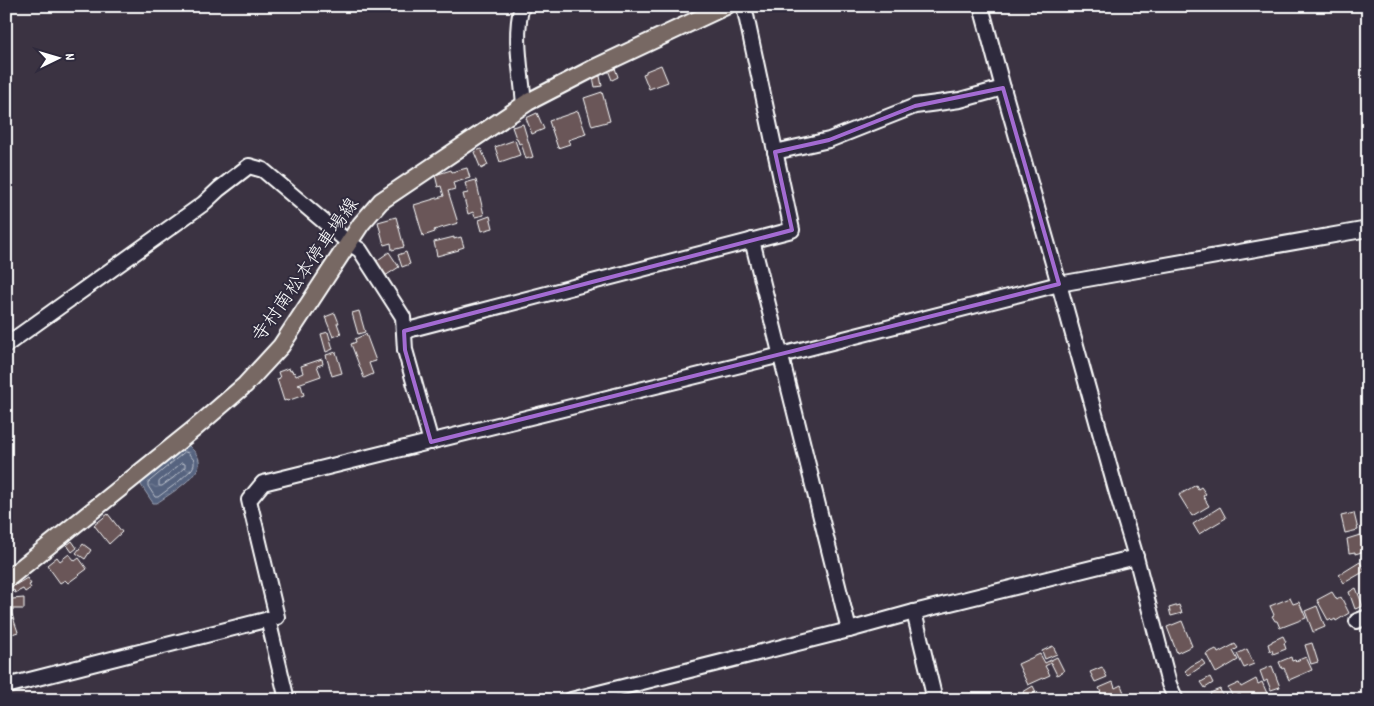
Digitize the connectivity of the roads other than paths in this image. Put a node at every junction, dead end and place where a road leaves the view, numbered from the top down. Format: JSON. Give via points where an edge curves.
{"nodes":[{"id":1,"x":522,"y":6,"type":"edge"},
{"id":2,"x":726,"y":6,"type":"edge"},
{"id":3,"x":744,"y":6,"type":"edge"},
{"id":4,"x":981,"y":6,"type":"edge"},
{"id":5,"x":1003,"y":88,"type":"junction"},
{"id":6,"x":524,"y":105,"type":"junction"},
{"id":7,"x":775,"y":152,"type":"junction"},
{"id":8,"x":1368,"y":229,"type":"edge"},
{"id":9,"x":752,"y":240,"type":"junction"},
{"id":10,"x":349,"y":243,"type":"junction"},
{"id":11,"x":1059,"y":284,"type":"junction"},
{"id":12,"x":404,"y":331,"type":"junction"},
{"id":13,"x":6,"y":345,"type":"edge"},
{"id":14,"x":781,"y":355,"type":"junction"},
{"id":15,"x":431,"y":442,"type":"junction"},
{"id":16,"x":1136,"y":557,"type":"junction"},
{"id":17,"x":7,"y":579,"type":"edge"},
{"id":18,"x":914,"y":612,"type":"junction"},
{"id":19,"x":268,"y":619,"type":"junction"},
{"id":20,"x":849,"y":630,"type":"junction"},
{"id":21,"x":6,"y":686,"type":"edge"},
{"id":22,"x":287,"y":700,"type":"edge"},
{"id":23,"x":571,"y":700,"type":"edge"},
{"id":24,"x":935,"y":700,"type":"edge"},
{"id":25,"x":1176,"y":700,"type":"edge"}],
"edges":[{"from":1,"to":6,"type":"street","via":[[518,34]]},
{"from":2,"to":6,"type":"main road","name":"寺村南松本停車場線"},
{"from":3,"to":7,"type":"street"},
{"from":4,"to":5,"type":"street"},
{"from":5,"to":7,"type":"street","via":[[960,100],[915,106],[829,140]]},
{"from":5,"to":11,"type":"street"},
{"from":6,"to":10,"type":"main road","name":"寺村南松本停車場線","via":[[381,201]]},
{"from":7,"to":9,"type":"street","via":[[792,230]]},
{"from":8,"to":11,"type":"street"},
{"from":9,"to":12,"type":"street"},
{"from":9,"to":14,"type":"street"},
{"from":10,"to":12,"type":"street","via":[[360,250],[393,300],[403,317]]},
{"from":10,"to":13,"type":"street","via":[[263,170],[249,166],[203,204]]},
{"from":10,"to":17,"type":"main road","name":"寺村南松本停車場線","via":[[281,346],[245,384]]},
{"from":11,"to":14,"type":"street"},
{"from":11,"to":16,"type":"street"},
{"from":12,"to":15,"type":"street","via":[[405,350]]},
{"from":14,"to":15,"type":"street"},
{"from":14,"to":20,"type":"street"},
{"from":15,"to":19,"type":"street","via":[[264,483],[249,500],[277,617]]},
{"from":16,"to":18,"type":"street"},
{"from":16,"to":25,"type":"street"},
{"from":18,"to":20,"type":"street"},
{"from":18,"to":24,"type":"street"},
{"from":19,"to":21,"type":"street"},
{"from":19,"to":22,"type":"street"},
{"from":20,"to":23,"type":"street"}]}
